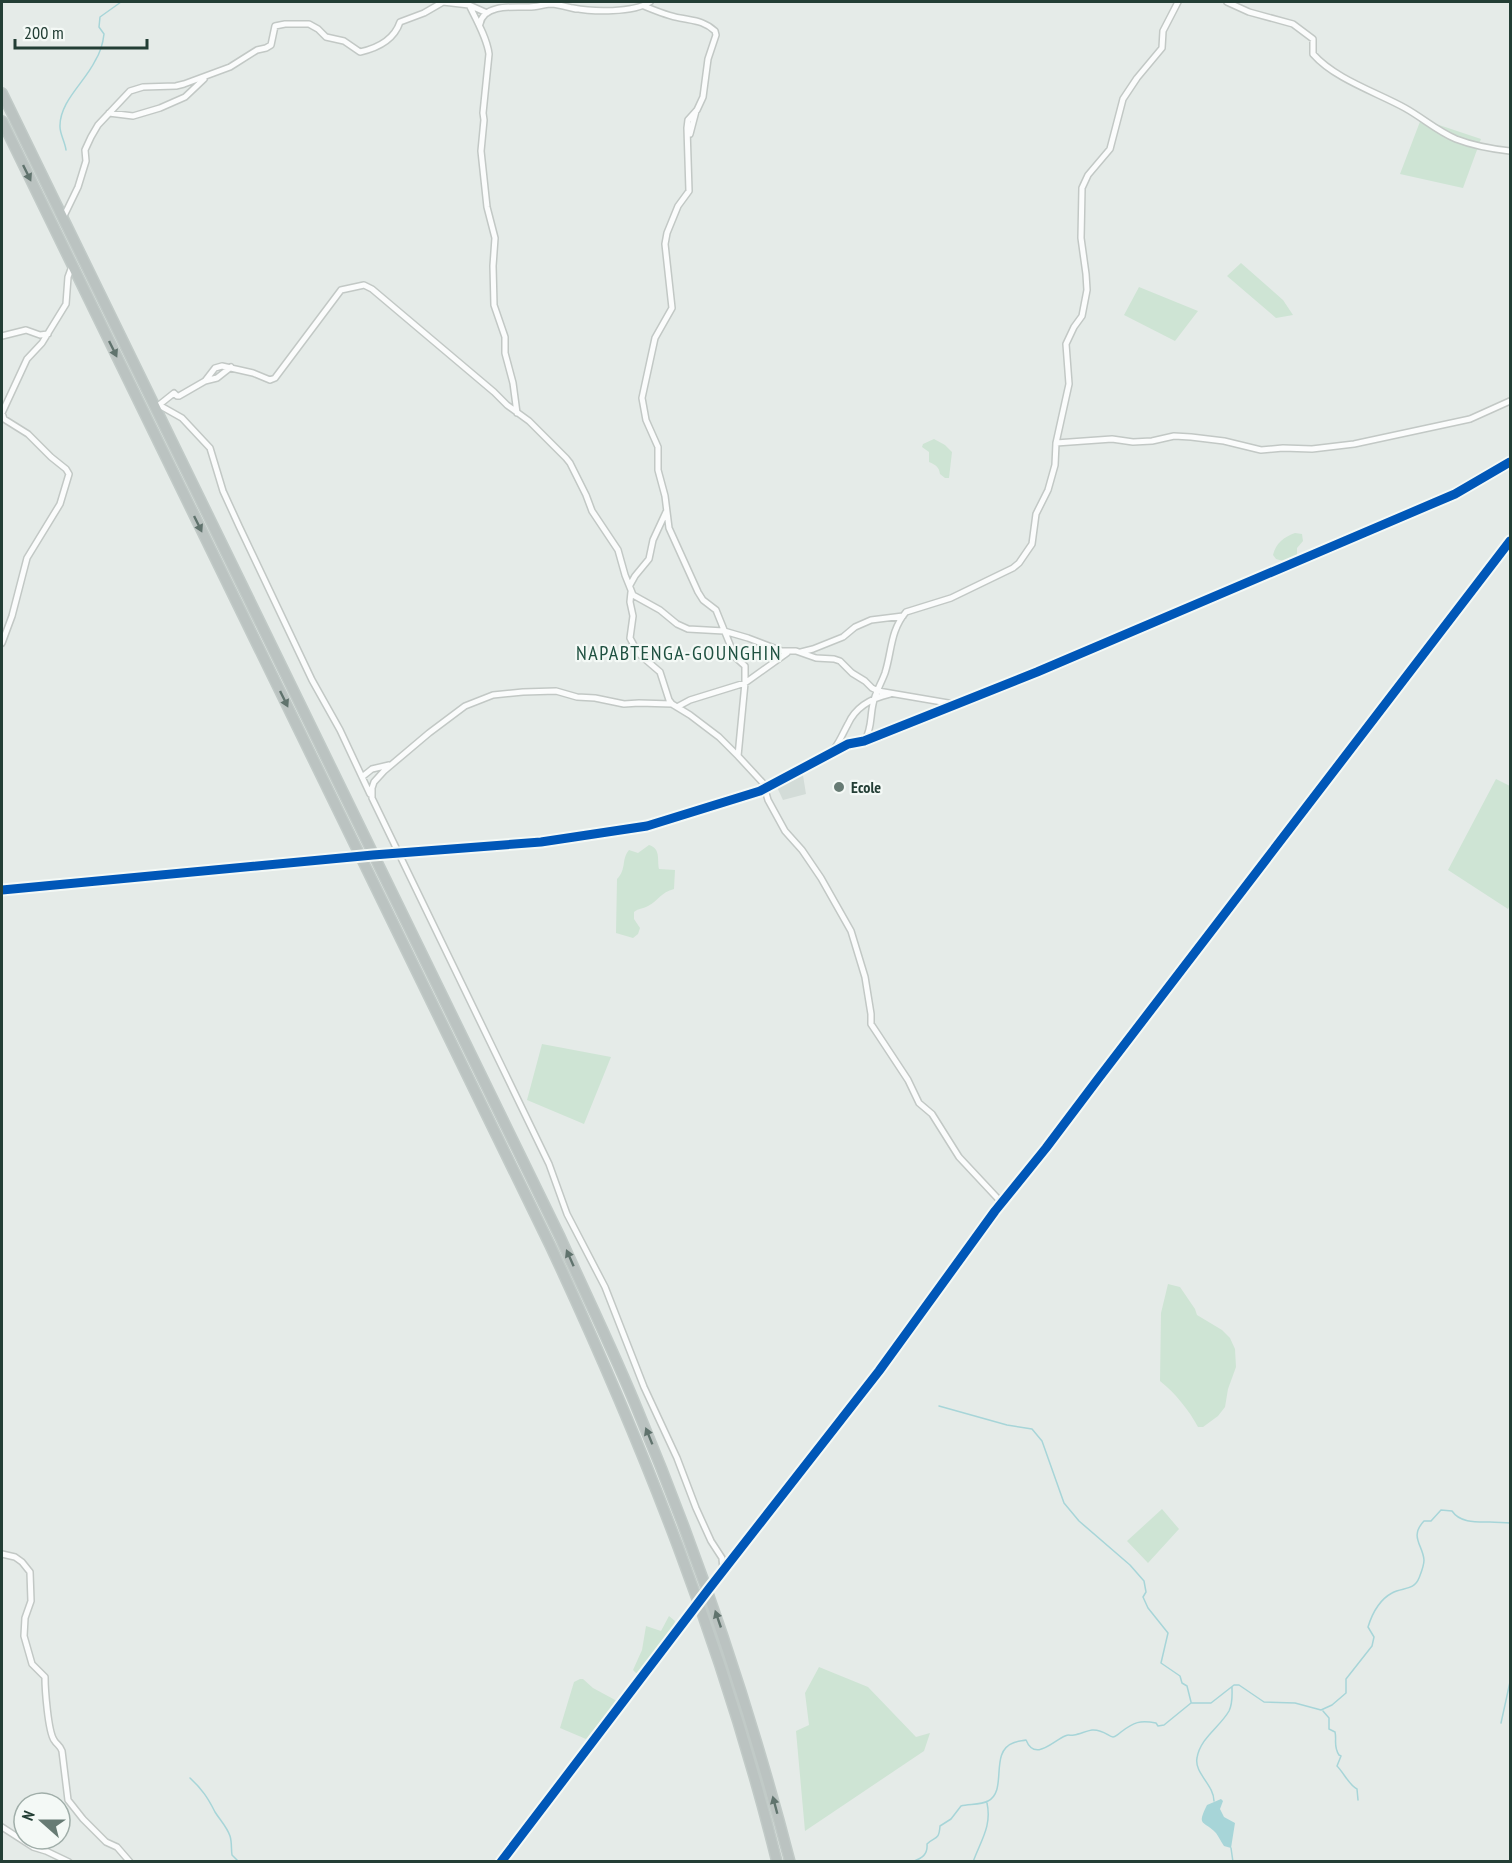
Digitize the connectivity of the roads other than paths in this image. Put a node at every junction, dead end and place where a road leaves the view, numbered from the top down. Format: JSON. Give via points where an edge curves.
{"nodes":[{"id":1,"x":556,"y":2,"type":"edge"},
{"id":2,"x":650,"y":2,"type":"edge"},
{"id":3,"x":1178,"y":2,"type":"edge"},
{"id":4,"x":1227,"y":2,"type":"edge"},
{"id":5,"x":468,"y":3,"type":"edge"},
{"id":6,"x":644,"y":6,"type":"junction"},
{"id":7,"x":576,"y":9,"type":"junction"},
{"id":8,"x":487,"y":13,"type":"junction"},
{"id":9,"x":480,"y":24,"type":"junction"},
{"id":10,"x":207,"y":76,"type":"junction"},
{"id":11,"x":2,"y":93,"type":"edge"},
{"id":12,"x":109,"y":113,"type":"junction"},
{"id":13,"x":2,"y":121,"type":"edge"},
{"id":14,"x":1510,"y":151,"type":"edge"},
{"id":15,"x":62,"y":218,"type":"junction"},
{"id":16,"x":72,"y":266,"type":"junction"},
{"id":17,"x":48,"y":334,"type":"junction"},
{"id":18,"x":2,"y":336,"type":"edge"},
{"id":19,"x":1510,"y":401,"type":"edge"},
{"id":20,"x":155,"y":403,"type":"junction"},
{"id":21,"x":518,"y":412,"type":"junction"},
{"id":22,"x":1056,"y":443,"type":"junction"},
{"id":23,"x":1510,"y":462,"type":"edge"},
{"id":24,"x":667,"y":510,"type":"junction"},
{"id":25,"x":1510,"y":540,"type":"edge"},
{"id":26,"x":630,"y":585,"type":"junction"},
{"id":27,"x":631,"y":592,"type":"junction"},
{"id":28,"x":648,"y":603,"type":"junction"},
{"id":29,"x":633,"y":616,"type":"junction"},
{"id":30,"x":903,"y":616,"type":"junction"},
{"id":31,"x":724,"y":631,"type":"junction"},
{"id":32,"x":2,"y":644,"type":"edge"},
{"id":33,"x":789,"y":652,"type":"junction"},
{"id":34,"x":801,"y":652,"type":"junction"},
{"id":35,"x":746,"y":684,"type":"junction"},
{"id":36,"x":877,"y":690,"type":"junction"},
{"id":37,"x":892,"y":694,"type":"junction"},
{"id":38,"x":874,"y":698,"type":"junction"},
{"id":39,"x":956,"y":704,"type":"junction"},
{"id":40,"x":675,"y":706,"type":"junction"},
{"id":41,"x":864,"y":741,"type":"junction"},
{"id":42,"x":831,"y":752,"type":"junction"},
{"id":43,"x":738,"y":756,"type":"junction"},
{"id":44,"x":391,"y":765,"type":"junction"},
{"id":45,"x":362,"y":777,"type":"junction"},
{"id":46,"x":765,"y":789,"type":"junction"},
{"id":47,"x":372,"y":798,"type":"junction"},
{"id":48,"x":399,"y":854,"type":"junction"},
{"id":49,"x":373,"y":855,"type":"junction"},
{"id":50,"x":360,"y":857,"type":"junction"},
{"id":51,"x":2,"y":890,"type":"edge"},
{"id":52,"x":1002,"y":1203,"type":"junction"},
{"id":53,"x":2,"y":1554,"type":"edge"},
{"id":54,"x":723,"y":1570,"type":"junction"},
{"id":55,"x":708,"y":1590,"type":"junction"},
{"id":56,"x":699,"y":1602,"type":"junction"},
{"id":57,"x":2,"y":1827,"type":"edge"},
{"id":58,"x":69,"y":1862,"type":"edge"},
{"id":59,"x":130,"y":1862,"type":"edge"},
{"id":60,"x":501,"y":1862,"type":"edge"},
{"id":61,"x":777,"y":1862,"type":"edge"},
{"id":62,"x":790,"y":1862,"type":"edge"}],
"edges":[{"from":1,"to":7,"type":"street"},
{"from":2,"to":6,"type":"street"},
{"from":3,"to":22,"type":"street","via":[[1163,31],[1162,48],[1123,99],[1110,149],[1082,188],[1080,238],[1087,290],[1082,316],[1066,344],[1069,384]]},
{"from":4,"to":14,"type":"street","via":[[1293,24],[1313,39],[1313,54],[1321,62],[1444,134],[1477,147]]},
{"from":5,"to":8,"type":"street"},
{"from":5,"to":9,"type":"street"},
{"from":5,"to":10,"type":"street","via":[[443,2],[400,22],[385,43],[360,52],[344,41],[326,37],[309,24],[275,26],[271,45]]},
{"from":6,"to":7,"type":"street"},
{"from":6,"to":24,"type":"street","via":[[697,20],[716,31],[703,97],[688,120],[689,191],[678,206],[665,244],[672,308],[655,338],[642,398],[646,420],[659,450],[658,471]]},
{"from":7,"to":8,"type":"street","via":[[552,4],[514,6]]},
{"from":8,"to":9,"type":"street"},
{"from":9,"to":21,"type":"street","via":[[489,54],[481,151],[495,238],[494,305],[505,337]]},
{"from":10,"to":12,"type":"street","via":[[176,86],[136,88]]},
{"from":10,"to":12,"type":"street","via":[[185,97],[160,108],[133,116]]},
{"from":11,"to":15,"type":"highway"},
{"from":12,"to":15,"type":"street","via":[[85,150],[86,161],[78,187]]},
{"from":13,"to":16,"type":"highway","one_way":true},
{"from":15,"to":20,"type":"highway"},
{"from":16,"to":17,"type":"street","via":[[66,304]]},
{"from":16,"to":50,"type":"highway","one_way":true},
{"from":17,"to":18,"type":"street","via":[[26,330]]},
{"from":17,"to":32,"type":"street","via":[[27,359],[2,416],[28,434],[69,474],[60,504],[27,558]]},
{"from":19,"to":22,"type":"street","via":[[1470,418],[1354,444],[1312,449],[1261,450],[1224,441],[1174,436],[1152,441]]},
{"from":20,"to":21,"type":"street","via":[[174,393],[179,396],[206,381],[215,368],[222,366],[270,380],[275,378],[341,290],[364,285]]},
{"from":20,"to":45,"type":"street","via":[[182,418],[210,448],[238,526]]},
{"from":20,"to":49,"type":"highway"},
{"from":21,"to":26,"type":"street","via":[[570,463],[592,511],[618,550]]},
{"from":22,"to":30,"type":"street","via":[[1055,465],[1036,514],[1032,544],[1019,563],[993,579]]},
{"from":23,"to":39,"type":"street","via":[[1455,494]]},
{"from":24,"to":26,"type":"street","via":[[649,559]]},
{"from":24,"to":31,"type":"street","via":[[669,528],[698,592],[716,610]]},
{"from":25,"to":52,"type":"street"},
{"from":26,"to":27,"type":"street"},
{"from":27,"to":28,"type":"street"},
{"from":27,"to":29,"type":"street"},
{"from":28,"to":29,"type":"street","via":[[638,607]]},
{"from":28,"to":31,"type":"street","via":[[677,624]]},
{"from":29,"to":40,"type":"street","via":[[631,643],[660,672],[669,700]]},
{"from":30,"to":34,"type":"street","via":[[872,620],[843,637]]},
{"from":30,"to":36,"type":"street","via":[[894,632]]},
{"from":31,"to":33,"type":"street"},
{"from":31,"to":35,"type":"street","via":[[735,657],[745,666]]},
{"from":33,"to":34,"type":"street"},
{"from":33,"to":35,"type":"street"},
{"from":34,"to":36,"type":"street","via":[[840,661]]},
{"from":35,"to":40,"type":"street"},
{"from":35,"to":43,"type":"street"},
{"from":36,"to":37,"type":"street"},
{"from":36,"to":38,"type":"street"},
{"from":37,"to":38,"type":"street"},
{"from":37,"to":39,"type":"street"},
{"from":38,"to":41,"type":"street","via":[[871,725]]},
{"from":38,"to":42,"type":"street","via":[[861,705]]},
{"from":39,"to":41,"type":"street"},
{"from":40,"to":43,"type":"street","via":[[719,737]]},
{"from":40,"to":44,"type":"street","via":[[624,704],[556,691],[494,695],[465,706]]},
{"from":41,"to":42,"type":"street"},
{"from":42,"to":46,"type":"street"},
{"from":43,"to":46,"type":"street"},
{"from":44,"to":45,"type":"street","via":[[372,769]]},
{"from":44,"to":47,"type":"street","via":[[374,782]]},
{"from":45,"to":47,"type":"street"},
{"from":46,"to":48,"type":"street","via":[[647,826],[541,842]]},
{"from":46,"to":52,"type":"street","via":[[785,831],[821,878],[851,931],[876,1033],[959,1158]]},
{"from":47,"to":48,"type":"street"},
{"from":48,"to":49,"type":"street"},
{"from":48,"to":54,"type":"street","via":[[527,1116],[567,1214],[605,1287],[696,1508],[722,1558]]},
{"from":49,"to":50,"type":"street"},
{"from":55,"to":49,"type":"highway","one_way":true,"via":[[638,1409],[560,1237]]},
{"from":50,"to":51,"type":"street"},
{"from":50,"to":56,"type":"highway","via":[[591,1333],[634,1432]]},
{"from":52,"to":54,"type":"street","via":[[879,1371]]},
{"from":53,"to":59,"type":"street","via":[[15,1557],[30,1572],[31,1601],[24,1635],[32,1664],[45,1677],[51,1730],[62,1751],[68,1800],[82,1819]]},
{"from":54,"to":55,"type":"street"},
{"from":55,"to":56,"type":"street"},
{"from":62,"to":55,"type":"highway","one_way":true},
{"from":56,"to":60,"type":"street"},
{"from":56,"to":61,"type":"highway","via":[[763,1803]]},
{"from":57,"to":58,"type":"street","via":[[33,1847]]}]}
